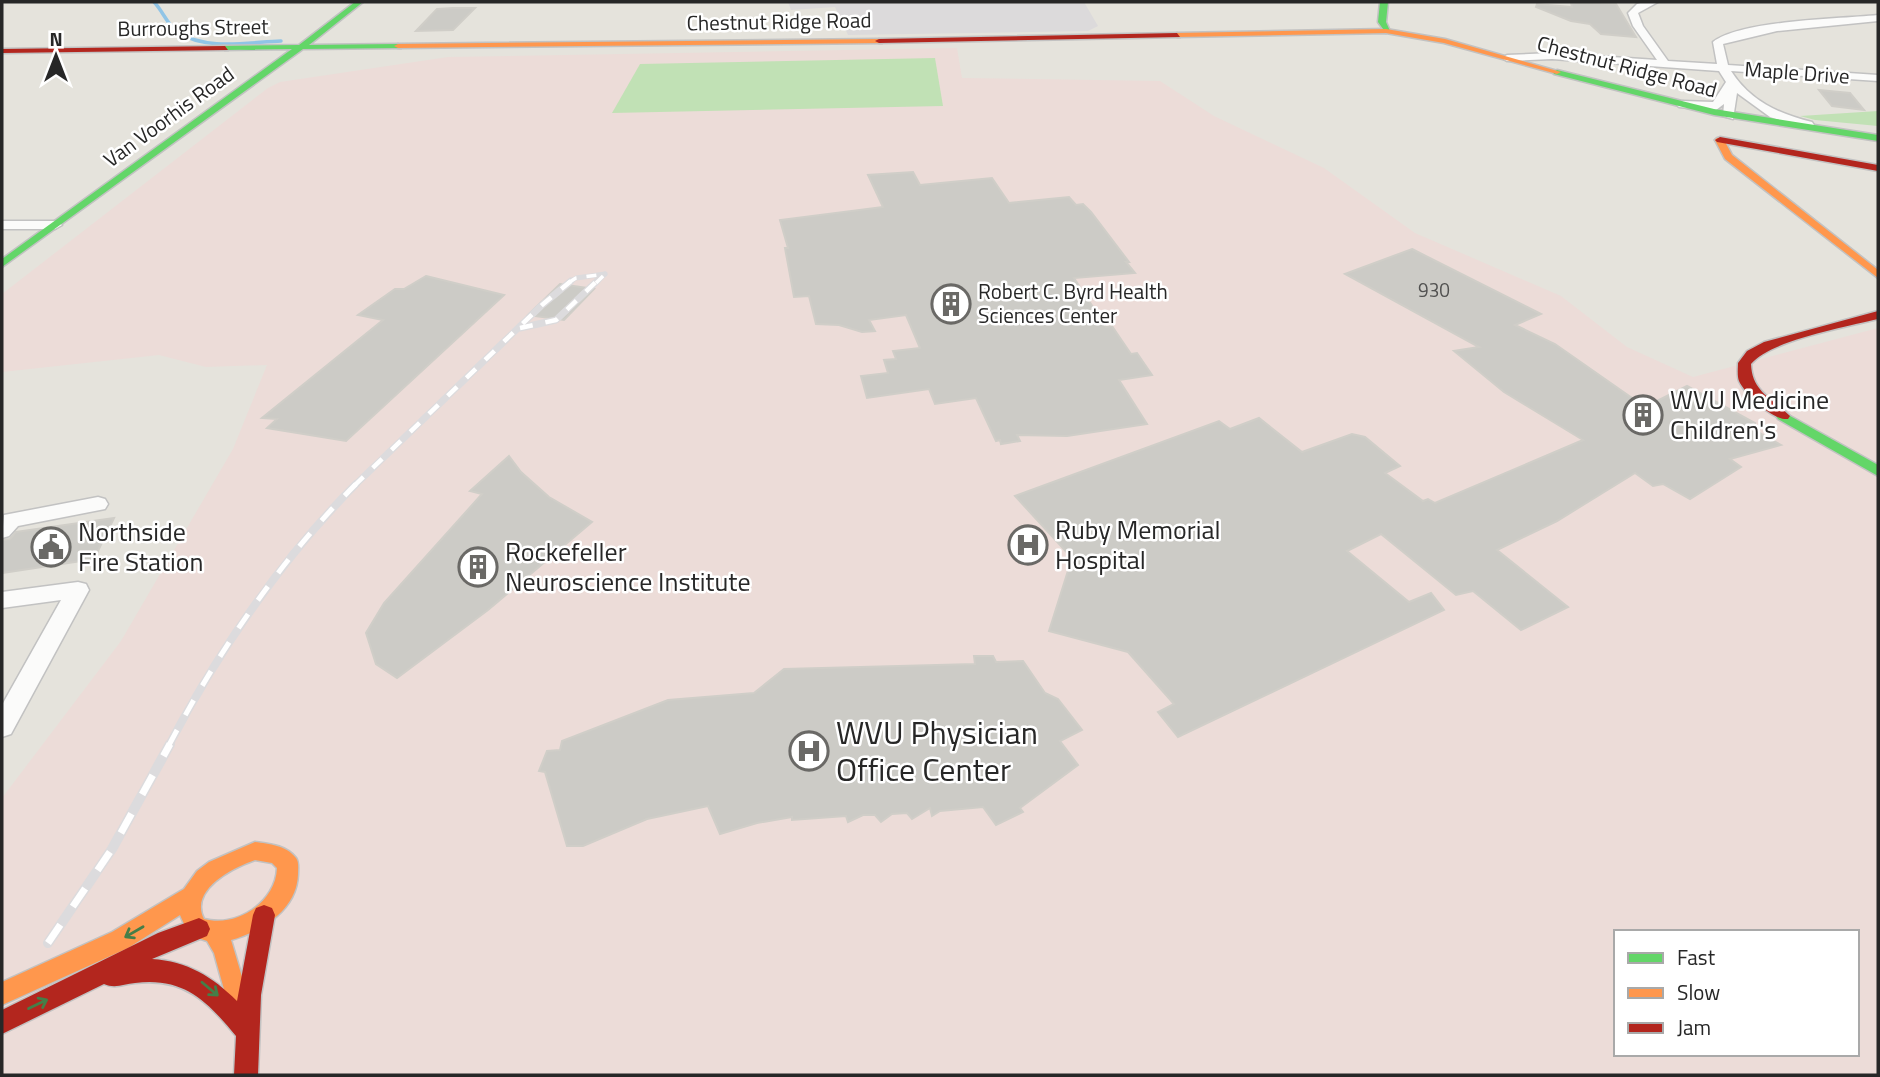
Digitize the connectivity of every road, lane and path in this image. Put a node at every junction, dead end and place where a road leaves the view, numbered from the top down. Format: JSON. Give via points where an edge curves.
{"nodes":[{"id":1,"x":359,"y":2,"type":"edge"},
{"id":2,"x":1384,"y":2,"type":"edge"},
{"id":3,"x":1653,"y":2,"type":"edge"},
{"id":4,"x":1878,"y":18,"type":"edge"},
{"id":5,"x":1386,"y":31,"type":"junction"},
{"id":6,"x":301,"y":47,"type":"junction"},
{"id":7,"x":388,"y":47,"type":"junction"},
{"id":8,"x":2,"y":51,"type":"edge"},
{"id":9,"x":1507,"y":58,"type":"junction"},
{"id":10,"x":1665,"y":64,"type":"junction"},
{"id":11,"x":275,"y":66,"type":"junction"},
{"id":12,"x":1723,"y":68,"type":"junction"},
{"id":13,"x":1878,"y":78,"type":"edge"},
{"id":14,"x":1732,"y":82,"type":"junction"},
{"id":15,"x":1670,"y":103,"type":"junction"},
{"id":16,"x":1728,"y":120,"type":"junction"},
{"id":17,"x":1878,"y":137,"type":"edge"},
{"id":18,"x":1720,"y":140,"type":"junction"},
{"id":19,"x":1878,"y":144,"type":"edge"},
{"id":20,"x":1878,"y":168,"type":"edge"},
{"id":21,"x":2,"y":225,"type":"edge"},
{"id":22,"x":55,"y":225,"type":"junction"},
{"id":23,"x":2,"y":264,"type":"edge"},
{"id":24,"x":1878,"y":275,"type":"edge"},
{"id":25,"x":1878,"y":315,"type":"edge"},
{"id":26,"x":1878,"y":471,"type":"edge"},
{"id":27,"x":98,"y":504,"type":"dead end"},
{"id":28,"x":2,"y":531,"type":"edge"},
{"id":29,"x":2,"y":600,"type":"edge"},
{"id":30,"x":2,"y":727,"type":"edge"},
{"id":31,"x":192,"y":896,"type":"junction"},
{"id":32,"x":264,"y":915,"type":"junction"},
{"id":33,"x":207,"y":931,"type":"junction"},
{"id":34,"x":75,"y":986,"type":"junction"},
{"id":35,"x":2,"y":994,"type":"edge"},
{"id":36,"x":2,"y":1021,"type":"edge"},
{"id":37,"x":244,"y":1028,"type":"junction"},
{"id":38,"x":246,"y":1075,"type":"edge"}],
"edges":[{"from":1,"to":6,"type":"main road","name":"Van Voorhis Road"},
{"from":2,"to":5,"type":"main road"},
{"from":3,"to":10,"type":"street","via":[[1633,13]]},
{"from":4,"to":12,"type":"street","via":[[1747,31],[1718,42]]},
{"from":5,"to":7,"type":"main road","name":"Chestnut Ridge Road"},
{"from":5,"to":9,"type":"main road","name":"Chestnut Ridge Road","via":[[1433,37]]},
{"from":6,"to":7,"type":"main road","name":"Chestnut Ridge Road"},
{"from":6,"to":8,"type":"main road","name":"Burroughs Street"},
{"from":6,"to":11,"type":"main road","name":"Van Voorhis Road"},
{"from":7,"to":11,"type":"main road","via":[[330,52]]},
{"from":9,"to":10,"type":"street","name":"Maple Drive","via":[[1552,56]]},
{"from":9,"to":15,"type":"main road","name":"Chestnut Ridge Road"},
{"from":9,"to":16,"type":"main road","name":"Chestnut Ridge Road","via":[[1510,63],[1606,95]]},
{"from":10,"to":12,"type":"street","name":"Maple Drive"},
{"from":11,"to":22,"type":"main road","name":"Van Voorhis Road"},
{"from":12,"to":13,"type":"street","name":"Maple Drive"},
{"from":12,"to":14,"type":"street"},
{"from":14,"to":15,"type":"street","via":[[1716,106]]},
{"from":14,"to":16,"type":"street"},
{"from":14,"to":17,"type":"street","via":[[1757,108],[1774,117]]},
{"from":15,"to":16,"type":"main road","name":"Chestnut Ridge Road"},
{"from":16,"to":17,"type":"main road"},
{"from":16,"to":18,"type":"main road","name":"Chestnut Ridge Road"},
{"from":16,"to":19,"type":"main road"},
{"from":18,"to":20,"type":"main road","name":"Chestnut Ridge Road"},
{"from":18,"to":24,"type":"main road","via":[[1728,157]]},
{"from":21,"to":22,"type":"street"},
{"from":22,"to":23,"type":"main road","name":"Van Voorhis Road"},
{"from":25,"to":26,"type":"main road","via":[[1768,345],[1744,363],[1745,380],[1771,409]]},
{"from":27,"to":28,"type":"street","via":[[11,520]]},
{"from":29,"to":30,"type":"street","via":[[78,590]]},
{"from":31,"to":32,"type":"main road","via":[[223,862],[255,851],[271,852],[287,864],[289,876],[282,896]]},
{"from":31,"to":33,"type":"main road","via":[[189,913],[193,924]]},
{"from":31,"to":35,"type":"main road","one_way":true,"via":[[120,940]]},
{"from":32,"to":33,"type":"main road","via":[[231,932]]},
{"from":32,"to":37,"type":"main road"},
{"from":33,"to":34,"type":"main road","via":[[166,941]]},
{"from":33,"to":37,"type":"main road","via":[[224,949]]},
{"from":36,"to":34,"type":"main road","one_way":true},
{"from":34,"to":37,"type":"main road","one_way":true,"via":[[118,974],[178,972],[197,978],[222,998]]},
{"from":37,"to":38,"type":"main road"}]}
